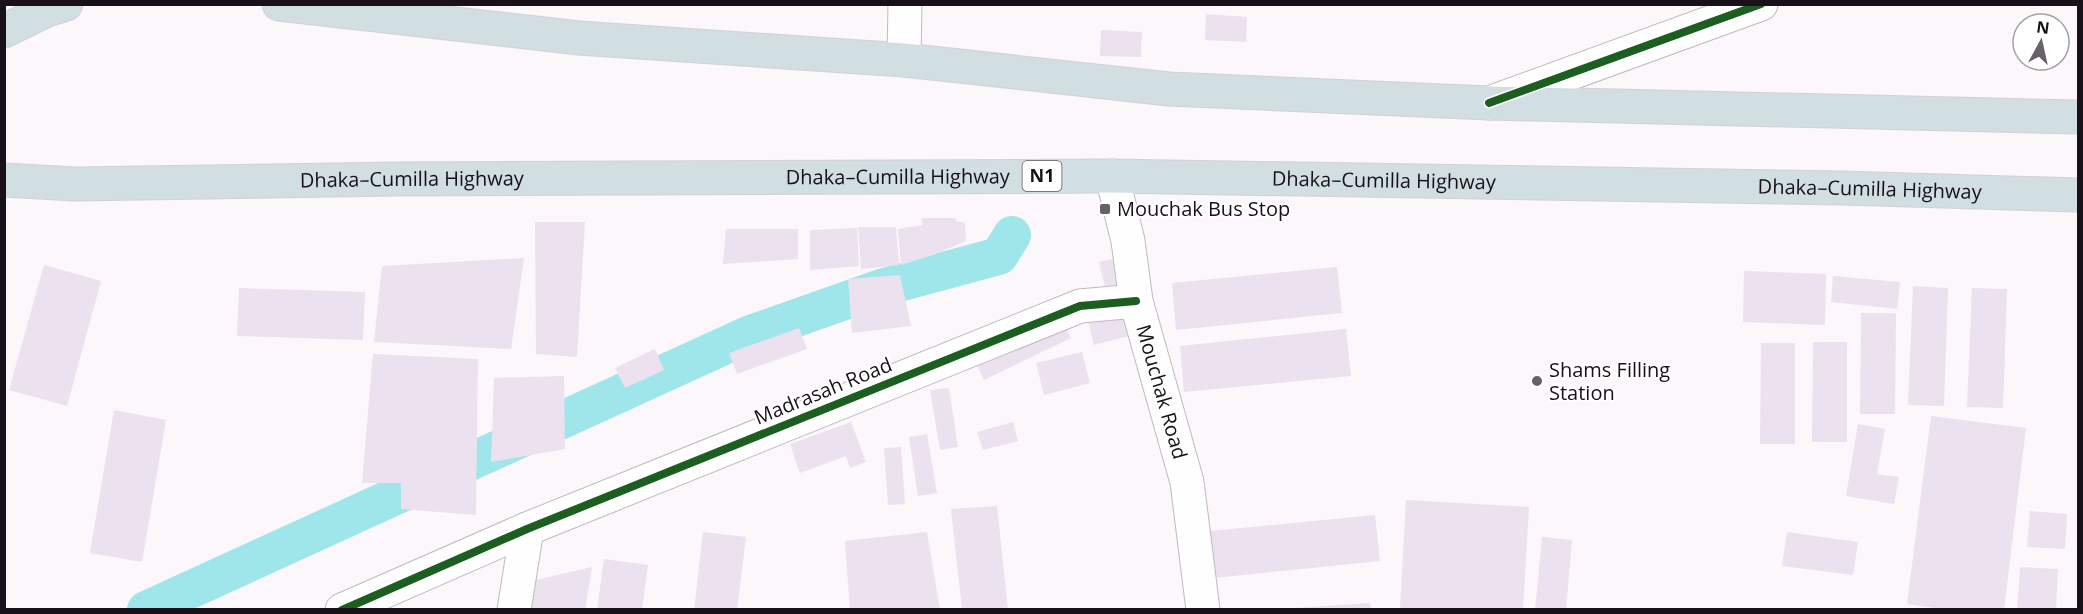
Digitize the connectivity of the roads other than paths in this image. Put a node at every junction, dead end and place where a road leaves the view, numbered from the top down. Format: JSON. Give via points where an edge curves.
{"nodes":[{"id":1,"x":66,"y":4,"type":"edge"},
{"id":2,"x":279,"y":4,"type":"edge"},
{"id":3,"x":905,"y":4,"type":"edge"},
{"id":4,"x":1761,"y":4,"type":"edge"},
{"id":5,"x":4,"y":31,"type":"edge"},
{"id":6,"x":904,"y":60,"type":"junction"},
{"id":7,"x":1489,"y":103,"type":"junction"},
{"id":8,"x":2079,"y":117,"type":"edge"},
{"id":9,"x":11,"y":173,"type":"edge"},
{"id":10,"x":1112,"y":176,"type":"junction"},
{"id":11,"x":2079,"y":195,"type":"edge"},
{"id":12,"x":1136,"y":301,"type":"junction"},
{"id":13,"x":527,"y":529,"type":"junction"},
{"id":14,"x":342,"y":609,"type":"edge"},
{"id":15,"x":514,"y":609,"type":"edge"},
{"id":16,"x":1203,"y":609,"type":"edge"}],
"edges":[{"from":1,"to":5,"type":"highway"},
{"from":2,"to":6,"type":"highway","via":[[579,38]]},
{"from":3,"to":6,"type":"street"},
{"from":4,"to":7,"type":"street"},
{"from":6,"to":7,"type":"highway","via":[[1168,89]]},
{"from":7,"to":8,"type":"highway"},
{"from":9,"to":10,"type":"highway","name":"Dhaka–Cumilla Highway","number":"N1","via":[[75,184]]},
{"from":10,"to":11,"type":"highway","name":"Dhaka–Cumilla Highway","number":"N1"},
{"from":10,"to":12,"type":"street","name":"Mouchak Road","via":[[1128,241]]},
{"from":12,"to":13,"type":"street","name":"Madrasah Road","via":[[1080,306]]},
{"from":12,"to":16,"type":"street","name":"Mouchak Road","via":[[1187,482]]},
{"from":13,"to":14,"type":"street","name":"Madrasah Road"},
{"from":13,"to":15,"type":"street"}]}
